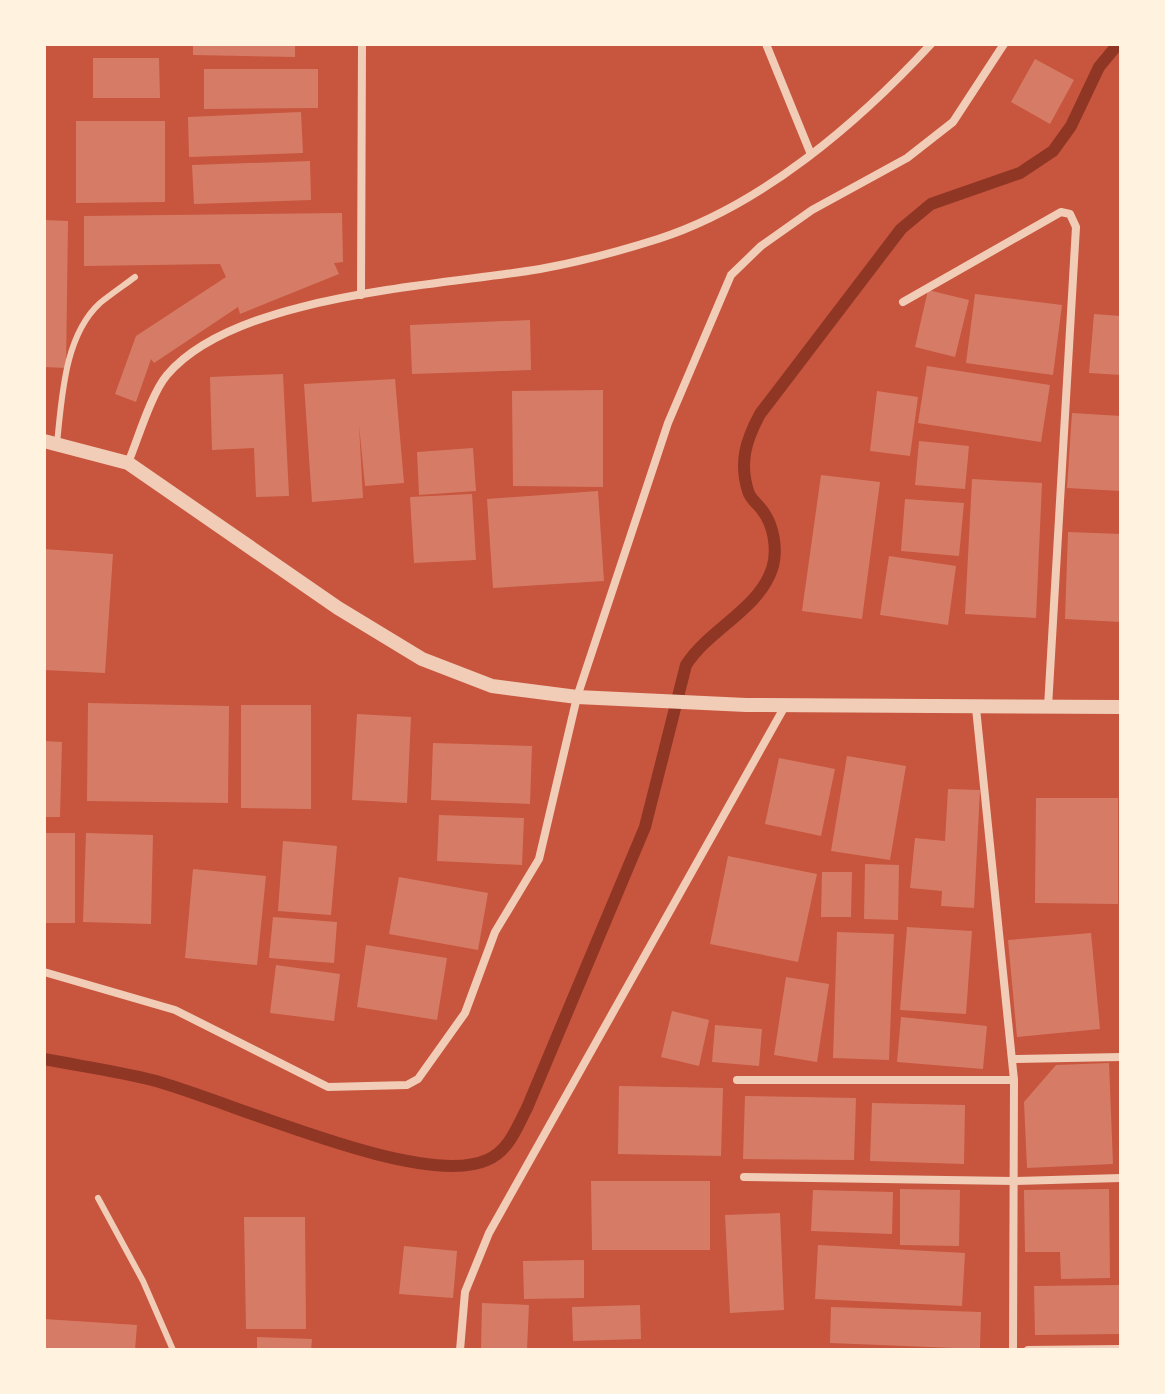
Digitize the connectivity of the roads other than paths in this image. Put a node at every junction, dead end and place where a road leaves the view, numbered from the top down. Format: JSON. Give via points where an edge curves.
{"nodes":[{"id":1,"x":362,"y":44,"type":"edge"},
{"id":2,"x":766,"y":44,"type":"edge"},
{"id":3,"x":931,"y":44,"type":"edge"},
{"id":4,"x":1004,"y":44,"type":"edge"},
{"id":5,"x":810,"y":152,"type":"junction"},
{"id":6,"x":135,"y":277,"type":"dead end"},
{"id":7,"x":361,"y":295,"type":"junction"},
{"id":8,"x":903,"y":302,"type":"dead end"},
{"id":9,"x":50,"y":443,"type":"edge"},
{"id":10,"x":128,"y":463,"type":"junction"},
{"id":11,"x":577,"y":697,"type":"junction"},
{"id":12,"x":785,"y":706,"type":"junction"},
{"id":13,"x":1048,"y":707,"type":"junction"},
{"id":14,"x":1121,"y":707,"type":"edge"},
{"id":15,"x":976,"y":708,"type":"junction"},
{"id":16,"x":44,"y":972,"type":"edge"},
{"id":17,"x":1121,"y":1057,"type":"edge"},
{"id":18,"x":1012,"y":1059,"type":"junction"},
{"id":19,"x":737,"y":1080,"type":"dead end"},
{"id":20,"x":1014,"y":1080,"type":"junction"},
{"id":21,"x":744,"y":1177,"type":"dead end"},
{"id":22,"x":1121,"y":1178,"type":"edge"},
{"id":23,"x":1014,"y":1181,"type":"junction"},
{"id":24,"x":98,"y":1198,"type":"dead end"},
{"id":25,"x":1121,"y":1349,"type":"edge"},
{"id":26,"x":173,"y":1350,"type":"edge"},
{"id":27,"x":460,"y":1350,"type":"edge"},
{"id":28,"x":1013,"y":1350,"type":"edge"},
{"id":29,"x":1028,"y":1350,"type":"edge"}],
"edges":[{"from":1,"to":7,"type":"street"},
{"from":2,"to":5,"type":"street"},
{"from":3,"to":5,"type":"street","via":[[866,109]]},
{"from":4,"to":11,"type":"street","via":[[953,122],[907,158],[812,210],[731,275],[668,423]]},
{"from":5,"to":7,"type":"street","via":[[726,212],[657,239],[543,269]]},
{"from":6,"to":9,"type":"lane","via":[[98,305],[75,342]]},
{"from":7,"to":10,"type":"street","via":[[232,329],[194,349],[165,377]]},
{"from":8,"to":13,"type":"street","via":[[1061,212],[1070,214],[1076,227]]},
{"from":9,"to":10,"type":"street"},
{"from":10,"to":11,"type":"street","via":[[338,608],[422,659],[492,686]]},
{"from":11,"to":12,"type":"street"},
{"from":11,"to":16,"type":"street","via":[[539,859],[495,932],[465,1013],[427,1070],[407,1085],[328,1087],[175,1010]]},
{"from":12,"to":15,"type":"street"},
{"from":12,"to":27,"type":"street","via":[[489,1233],[465,1292]]},
{"from":13,"to":14,"type":"street"},
{"from":13,"to":15,"type":"street"},
{"from":15,"to":18,"type":"street"},
{"from":17,"to":18,"type":"street"},
{"from":18,"to":20,"type":"street"},
{"from":19,"to":20,"type":"street"},
{"from":20,"to":23,"type":"street"},
{"from":21,"to":23,"type":"street"},
{"from":22,"to":23,"type":"street"},
{"from":23,"to":28,"type":"street"},
{"from":24,"to":26,"type":"lane"},
{"from":25,"to":29,"type":"street"}]}
